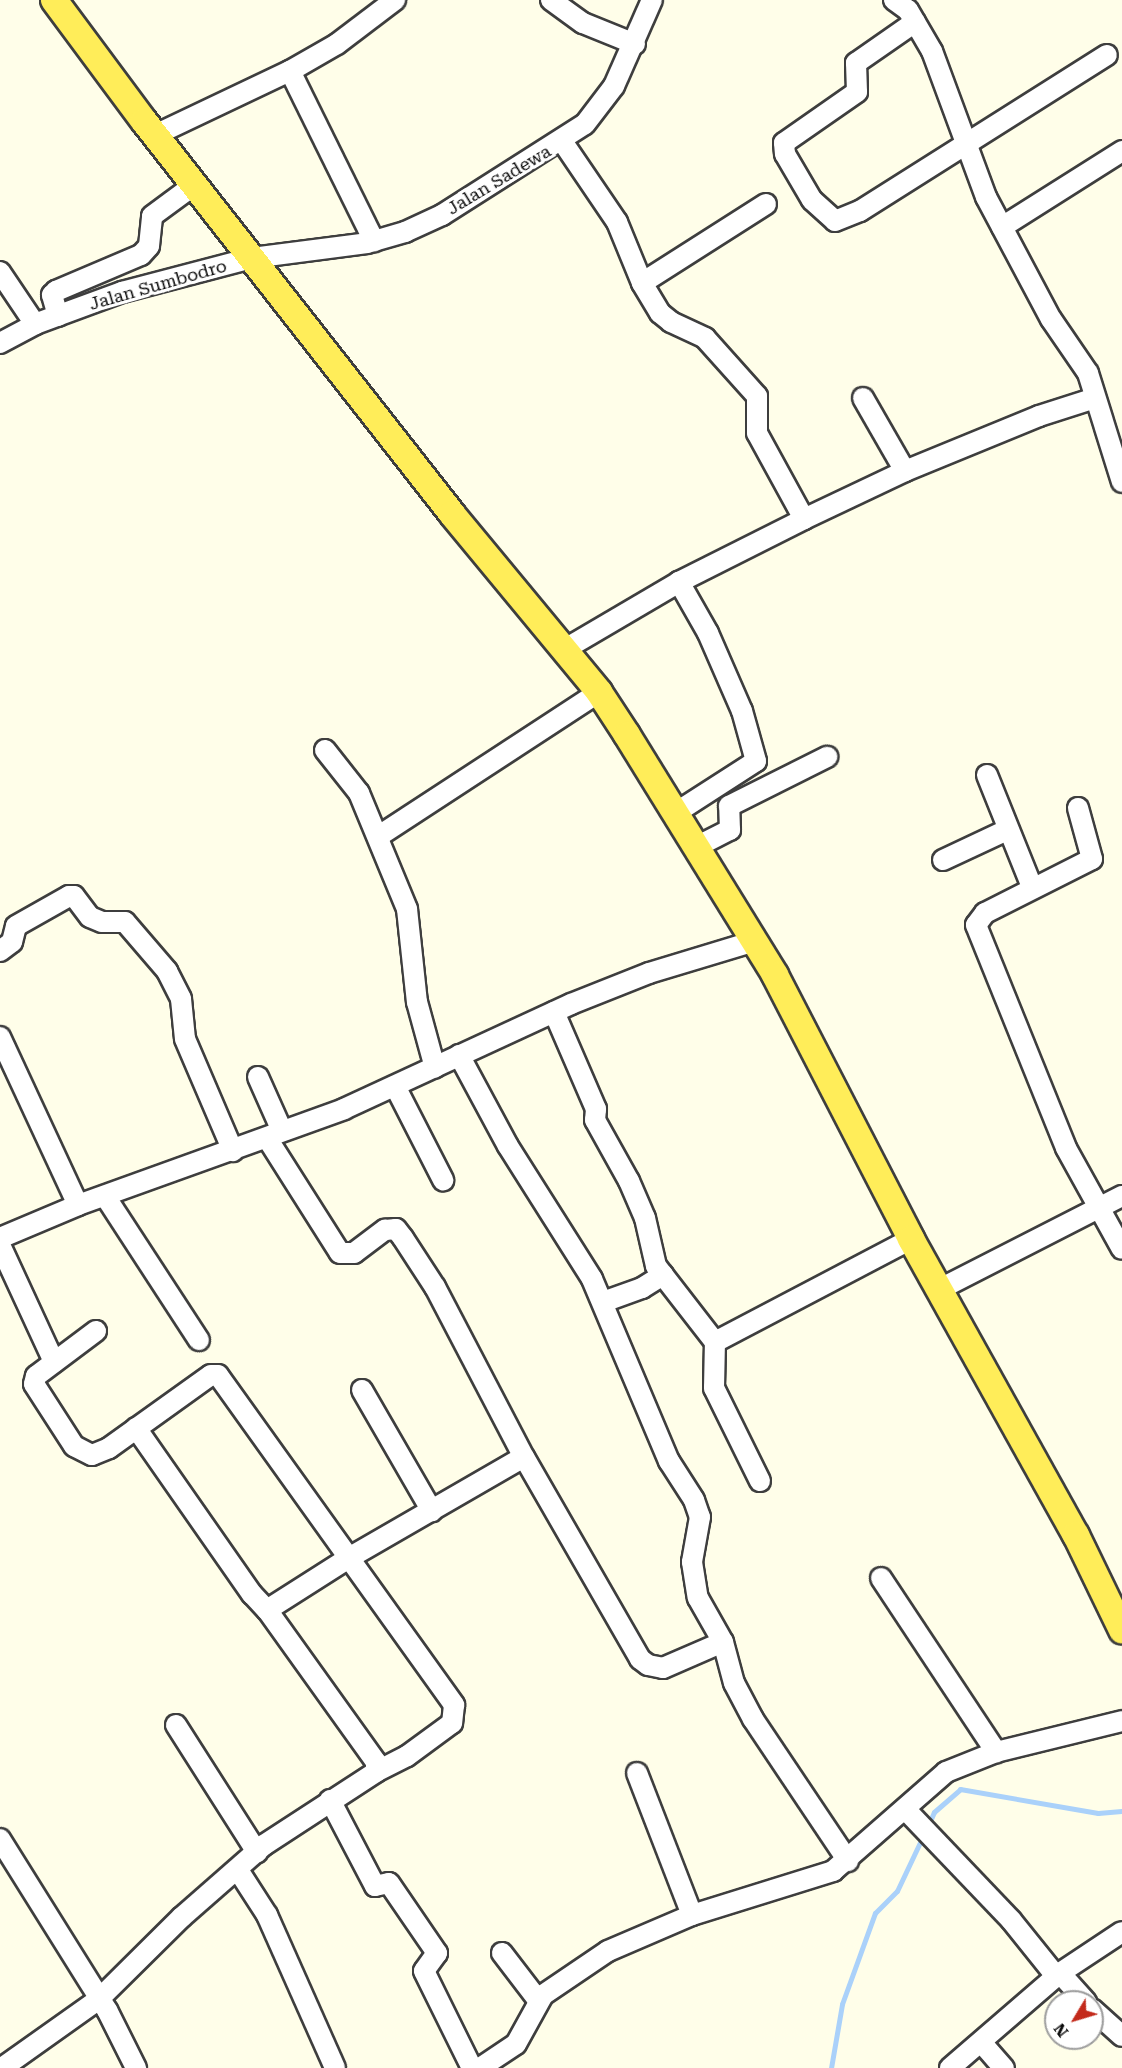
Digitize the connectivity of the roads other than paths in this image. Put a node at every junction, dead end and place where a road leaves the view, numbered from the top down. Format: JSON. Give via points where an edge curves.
{"nodes":[{"id":1,"x":54,"y":0,"type":"edge"},
{"id":2,"x":395,"y":0,"type":"edge"},
{"id":3,"x":551,"y":0,"type":"edge"},
{"id":4,"x":652,"y":0,"type":"edge"},
{"id":5,"x":894,"y":0,"type":"edge"},
{"id":6,"x":915,"y":22,"type":"junction"},
{"id":7,"x":621,"y":38,"type":"junction"},
{"id":8,"x":1107,"y":55,"type":"dead end"},
{"id":9,"x":290,"y":71,"type":"junction"},
{"id":10,"x":155,"y":135,"type":"junction"},
{"id":11,"x":562,"y":141,"type":"junction"},
{"id":12,"x":965,"y":144,"type":"junction"},
{"id":13,"x":1122,"y":151,"type":"edge"},
{"id":14,"x":194,"y":185,"type":"junction"},
{"id":15,"x":766,"y":204,"type":"dead end"},
{"id":16,"x":1002,"y":227,"type":"junction"},
{"id":17,"x":374,"y":241,"type":"junction"},
{"id":18,"x":261,"y":257,"type":"junction"},
{"id":19,"x":0,"y":272,"type":"edge"},
{"id":20,"x":642,"y":283,"type":"junction"},
{"id":21,"x":58,"y":316,"type":"junction"},
{"id":22,"x":35,"y":324,"type":"junction"},
{"id":23,"x":0,"y":343,"type":"edge"},
{"id":24,"x":863,"y":398,"type":"dead end"},
{"id":25,"x":1095,"y":398,"type":"junction"},
{"id":26,"x":905,"y":471,"type":"junction"},
{"id":27,"x":1122,"y":482,"type":"edge"},
{"id":28,"x":804,"y":519,"type":"junction"},
{"id":29,"x":679,"y":582,"type":"junction"},
{"id":30,"x":565,"y":649,"type":"junction"},
{"id":31,"x":599,"y":692,"type":"junction"},
{"id":32,"x":325,"y":750,"type":"dead end"},
{"id":33,"x":827,"y":757,"type":"dead end"},
{"id":34,"x":987,"y":775,"type":"dead end"},
{"id":35,"x":1078,"y":808,"type":"dead end"},
{"id":36,"x":677,"y":812,"type":"junction"},
{"id":37,"x":1007,"y":830,"type":"junction"},
{"id":38,"x":379,"y":836,"type":"junction"},
{"id":39,"x":698,"y":846,"type":"junction"},
{"id":40,"x":943,"y":860,"type":"dead end"},
{"id":41,"x":1032,"y":888,"type":"junction"},
{"id":42,"x":755,"y":941,"type":"junction"},
{"id":43,"x":0,"y":951,"type":"edge"},
{"id":44,"x":554,"y":1012,"type":"junction"},
{"id":45,"x":0,"y":1037,"type":"edge"},
{"id":46,"x":459,"y":1055,"type":"junction"},
{"id":47,"x":435,"y":1068,"type":"junction"},
{"id":48,"x":258,"y":1077,"type":"dead end"},
{"id":49,"x":395,"y":1086,"type":"junction"},
{"id":50,"x":274,"y":1135,"type":"junction"},
{"id":51,"x":233,"y":1150,"type":"junction"},
{"id":52,"x":443,"y":1180,"type":"dead end"},
{"id":53,"x":105,"y":1196,"type":"junction"},
{"id":54,"x":1122,"y":1196,"type":"edge"},
{"id":55,"x":78,"y":1205,"type":"junction"},
{"id":56,"x":1101,"y":1206,"type":"junction"},
{"id":57,"x":0,"y":1238,"type":"edge"},
{"id":58,"x":910,"y":1239,"type":"junction"},
{"id":59,"x":0,"y":1245,"type":"edge"},
{"id":60,"x":1122,"y":1249,"type":"edge"},
{"id":61,"x":663,"y":1275,"type":"junction"},
{"id":62,"x":940,"y":1289,"type":"junction"},
{"id":63,"x":603,"y":1302,"type":"junction"},
{"id":64,"x":96,"y":1331,"type":"dead end"},
{"id":65,"x":200,"y":1340,"type":"dead end"},
{"id":66,"x":715,"y":1342,"type":"junction"},
{"id":67,"x":54,"y":1362,"type":"junction"},
{"id":68,"x":362,"y":1390,"type":"dead end"},
{"id":69,"x":136,"y":1428,"type":"junction"},
{"id":70,"x":524,"y":1457,"type":"junction"},
{"id":71,"x":760,"y":1481,"type":"dead end"},
{"id":72,"x":432,"y":1511,"type":"junction"},
{"id":73,"x":347,"y":1559,"type":"junction"},
{"id":74,"x":881,"y":1578,"type":"dead end"},
{"id":75,"x":267,"y":1610,"type":"junction"},
{"id":76,"x":1122,"y":1630,"type":"edge"},
{"id":77,"x":723,"y":1642,"type":"junction"},
{"id":78,"x":1122,"y":1721,"type":"edge"},
{"id":79,"x":176,"y":1725,"type":"dead end"},
{"id":80,"x":996,"y":1752,"type":"junction"},
{"id":81,"x":376,"y":1772,"type":"junction"},
{"id":82,"x":637,"y":1773,"type":"dead end"},
{"id":83,"x":330,"y":1800,"type":"junction"},
{"id":84,"x":909,"y":1812,"type":"junction"},
{"id":85,"x":0,"y":1839,"type":"edge"},
{"id":86,"x":257,"y":1852,"type":"junction"},
{"id":87,"x":848,"y":1861,"type":"junction"},
{"id":88,"x":7,"y":1866,"type":"edge"},
{"id":89,"x":238,"y":1870,"type":"junction"},
{"id":90,"x":692,"y":1915,"type":"junction"},
{"id":91,"x":1122,"y":1932,"type":"edge"},
{"id":92,"x":502,"y":1953,"type":"dead end"},
{"id":93,"x":1058,"y":1975,"type":"junction"},
{"id":94,"x":1074,"y":1990,"type":"edge"},
{"id":95,"x":99,"y":1999,"type":"junction"},
{"id":96,"x":538,"y":2000,"type":"junction"},
{"id":97,"x":1104,"y":2020,"type":"edge"},
{"id":98,"x":1122,"y":2036,"type":"edge"},
{"id":99,"x":981,"y":2042,"type":"junction"},
{"id":100,"x":2,"y":2068,"type":"edge"},
{"id":101,"x":136,"y":2068,"type":"edge"},
{"id":102,"x":336,"y":2068,"type":"edge"},
{"id":103,"x":472,"y":2068,"type":"edge"},
{"id":104,"x":480,"y":2068,"type":"edge"},
{"id":105,"x":950,"y":2068,"type":"edge"},
{"id":106,"x":1004,"y":2068,"type":"edge"}],
"edges":[{"from":1,"to":10,"type":"main road"},
{"from":2,"to":9,"type":"street","via":[[337,44]]},
{"from":3,"to":7,"type":"street","via":[[568,15]]},
{"from":4,"to":7,"type":"street","name":"Jalan Sadewa"},
{"from":5,"to":6,"type":"street","via":[[908,10]]},
{"from":6,"to":12,"type":"street","via":[[932,51]]},
{"from":6,"to":12,"type":"street","via":[[858,61],[855,68],[859,90],[784,143],[785,154],[812,200],[835,221],[860,212]]},
{"from":7,"to":11,"type":"street","name":"Jalan Sadewa","via":[[598,109]]},
{"from":8,"to":12,"type":"street"},
{"from":9,"to":10,"type":"street"},
{"from":9,"to":17,"type":"street"},
{"from":10,"to":14,"type":"main road"},
{"from":11,"to":17,"type":"street","name":"Jalan Sadewa","via":[[442,215]]},
{"from":11,"to":20,"type":"street","via":[[617,222]]},
{"from":12,"to":16,"type":"street"},
{"from":13,"to":16,"type":"street"},
{"from":14,"to":18,"type":"main road"},
{"from":14,"to":21,"type":"street","via":[[152,216],[149,246],[141,255],[56,291],[52,295]]},
{"from":15,"to":20,"type":"street"},
{"from":16,"to":25,"type":"street","via":[[1051,319],[1078,355]]},
{"from":17,"to":18,"type":"street","name":"Jalan Sadewa"},
{"from":18,"to":21,"type":"street","name":"Jalan Sumbodro","via":[[122,292]]},
{"from":18,"to":30,"type":"main road"},
{"from":19,"to":22,"type":"street"},
{"from":20,"to":28,"type":"street","via":[[660,313],[705,338],[757,396],[757,432]]},
{"from":21,"to":22,"type":"street","name":"Jalan Sumbodro"},
{"from":22,"to":23,"type":"street","name":"Jalan Sumbodro"},
{"from":24,"to":26,"type":"street"},
{"from":25,"to":26,"type":"street","via":[[1039,416]]},
{"from":25,"to":27,"type":"street"},
{"from":26,"to":28,"type":"street"},
{"from":28,"to":29,"type":"street"},
{"from":29,"to":30,"type":"street"},
{"from":29,"to":36,"type":"street","via":[[708,633],[742,711],[756,761]]},
{"from":30,"to":31,"type":"main road"},
{"from":31,"to":36,"type":"main road"},
{"from":31,"to":38,"type":"street"},
{"from":32,"to":38,"type":"street","via":[[359,793]]},
{"from":33,"to":39,"type":"street","via":[[729,806],[730,830]]},
{"from":34,"to":37,"type":"street"},
{"from":35,"to":41,"type":"street","via":[[1092,859]]},
{"from":36,"to":39,"type":"main road"},
{"from":37,"to":40,"type":"street"},
{"from":37,"to":41,"type":"street"},
{"from":38,"to":47,"type":"street","via":[[406,909],[417,1002]]},
{"from":39,"to":42,"type":"main road"},
{"from":41,"to":56,"type":"street","via":[[985,913],[976,925],[977,933],[1066,1148]]},
{"from":42,"to":44,"type":"street","via":[[649,973]]},
{"from":42,"to":58,"type":"main road"},
{"from":43,"to":51,"type":"street","via":[[12,942],[16,926],[69,896],[74,896],[90,917],[102,922],[125,922],[167,971],[181,999],[185,1039]]},
{"from":44,"to":46,"type":"street"},
{"from":44,"to":61,"type":"street","via":[[596,1109],[595,1120],[645,1218],[648,1242]]},
{"from":45,"to":55,"type":"street"},
{"from":46,"to":47,"type":"street"},
{"from":46,"to":63,"type":"street","via":[[508,1146]]},
{"from":47,"to":49,"type":"street"},
{"from":48,"to":50,"type":"street"},
{"from":49,"to":50,"type":"street"},
{"from":49,"to":52,"type":"street"},
{"from":50,"to":51,"type":"street"},
{"from":50,"to":70,"type":"street","via":[[340,1253],[354,1253],[385,1230],[396,1229],[403,1238],[435,1287]]},
{"from":51,"to":53,"type":"street"},
{"from":53,"to":55,"type":"street"},
{"from":53,"to":65,"type":"street"},
{"from":54,"to":56,"type":"street"},
{"from":55,"to":57,"type":"street"},
{"from":56,"to":60,"type":"street"},
{"from":56,"to":62,"type":"street"},
{"from":58,"to":62,"type":"main road"},
{"from":58,"to":66,"type":"street"},
{"from":59,"to":67,"type":"street"},
{"from":61,"to":63,"type":"street","via":[[642,1288]]},
{"from":61,"to":66,"type":"street"},
{"from":62,"to":76,"type":"main road","via":[[1076,1535]]},
{"from":63,"to":77,"type":"street","via":[[669,1461],[684,1479],[700,1516],[692,1562],[698,1598]]},
{"from":64,"to":67,"type":"street"},
{"from":66,"to":71,"type":"street","via":[[714,1388]]},
{"from":67,"to":69,"type":"street","via":[[36,1376],[33,1384],[74,1446],[92,1455]]},
{"from":68,"to":72,"type":"street"},
{"from":69,"to":73,"type":"street","via":[[211,1375],[218,1375]]},
{"from":69,"to":75,"type":"street"},
{"from":70,"to":72,"type":"street"},
{"from":70,"to":77,"type":"street","via":[[640,1659],[663,1668]]},
{"from":72,"to":73,"type":"street"},
{"from":73,"to":75,"type":"street"},
{"from":73,"to":81,"type":"street","via":[[454,1705],[452,1723],[407,1756]]},
{"from":74,"to":80,"type":"street"},
{"from":75,"to":81,"type":"street","via":[[376,1762]]},
{"from":77,"to":87,"type":"street","via":[[734,1683],[753,1719]]},
{"from":78,"to":80,"type":"street"},
{"from":79,"to":86,"type":"street"},
{"from":80,"to":84,"type":"street","via":[[934,1779]]},
{"from":81,"to":83,"type":"street"},
{"from":82,"to":90,"type":"street"},
{"from":83,"to":86,"type":"street"},
{"from":83,"to":103,"type":"street","via":[[375,1886],[389,1883],[437,1953],[424,1971]]},
{"from":84,"to":87,"type":"street"},
{"from":84,"to":93,"type":"street"},
{"from":85,"to":88,"type":"street"},
{"from":86,"to":89,"type":"street"},
{"from":87,"to":90,"type":"street","via":[[793,1886]]},
{"from":88,"to":95,"type":"street"},
{"from":89,"to":95,"type":"street","via":[[182,1917]]},
{"from":89,"to":102,"type":"street","via":[[267,1915]]},
{"from":90,"to":96,"type":"street","via":[[608,1951]]},
{"from":91,"to":93,"type":"street"},
{"from":92,"to":96,"type":"street"},
{"from":93,"to":94,"type":"street"},
{"from":93,"to":99,"type":"street"},
{"from":95,"to":100,"type":"street"},
{"from":95,"to":101,"type":"street"},
{"from":96,"to":104,"type":"street","via":[[516,2044]]},
{"from":97,"to":98,"type":"street"},
{"from":99,"to":105,"type":"street"},
{"from":99,"to":106,"type":"street"}]}
